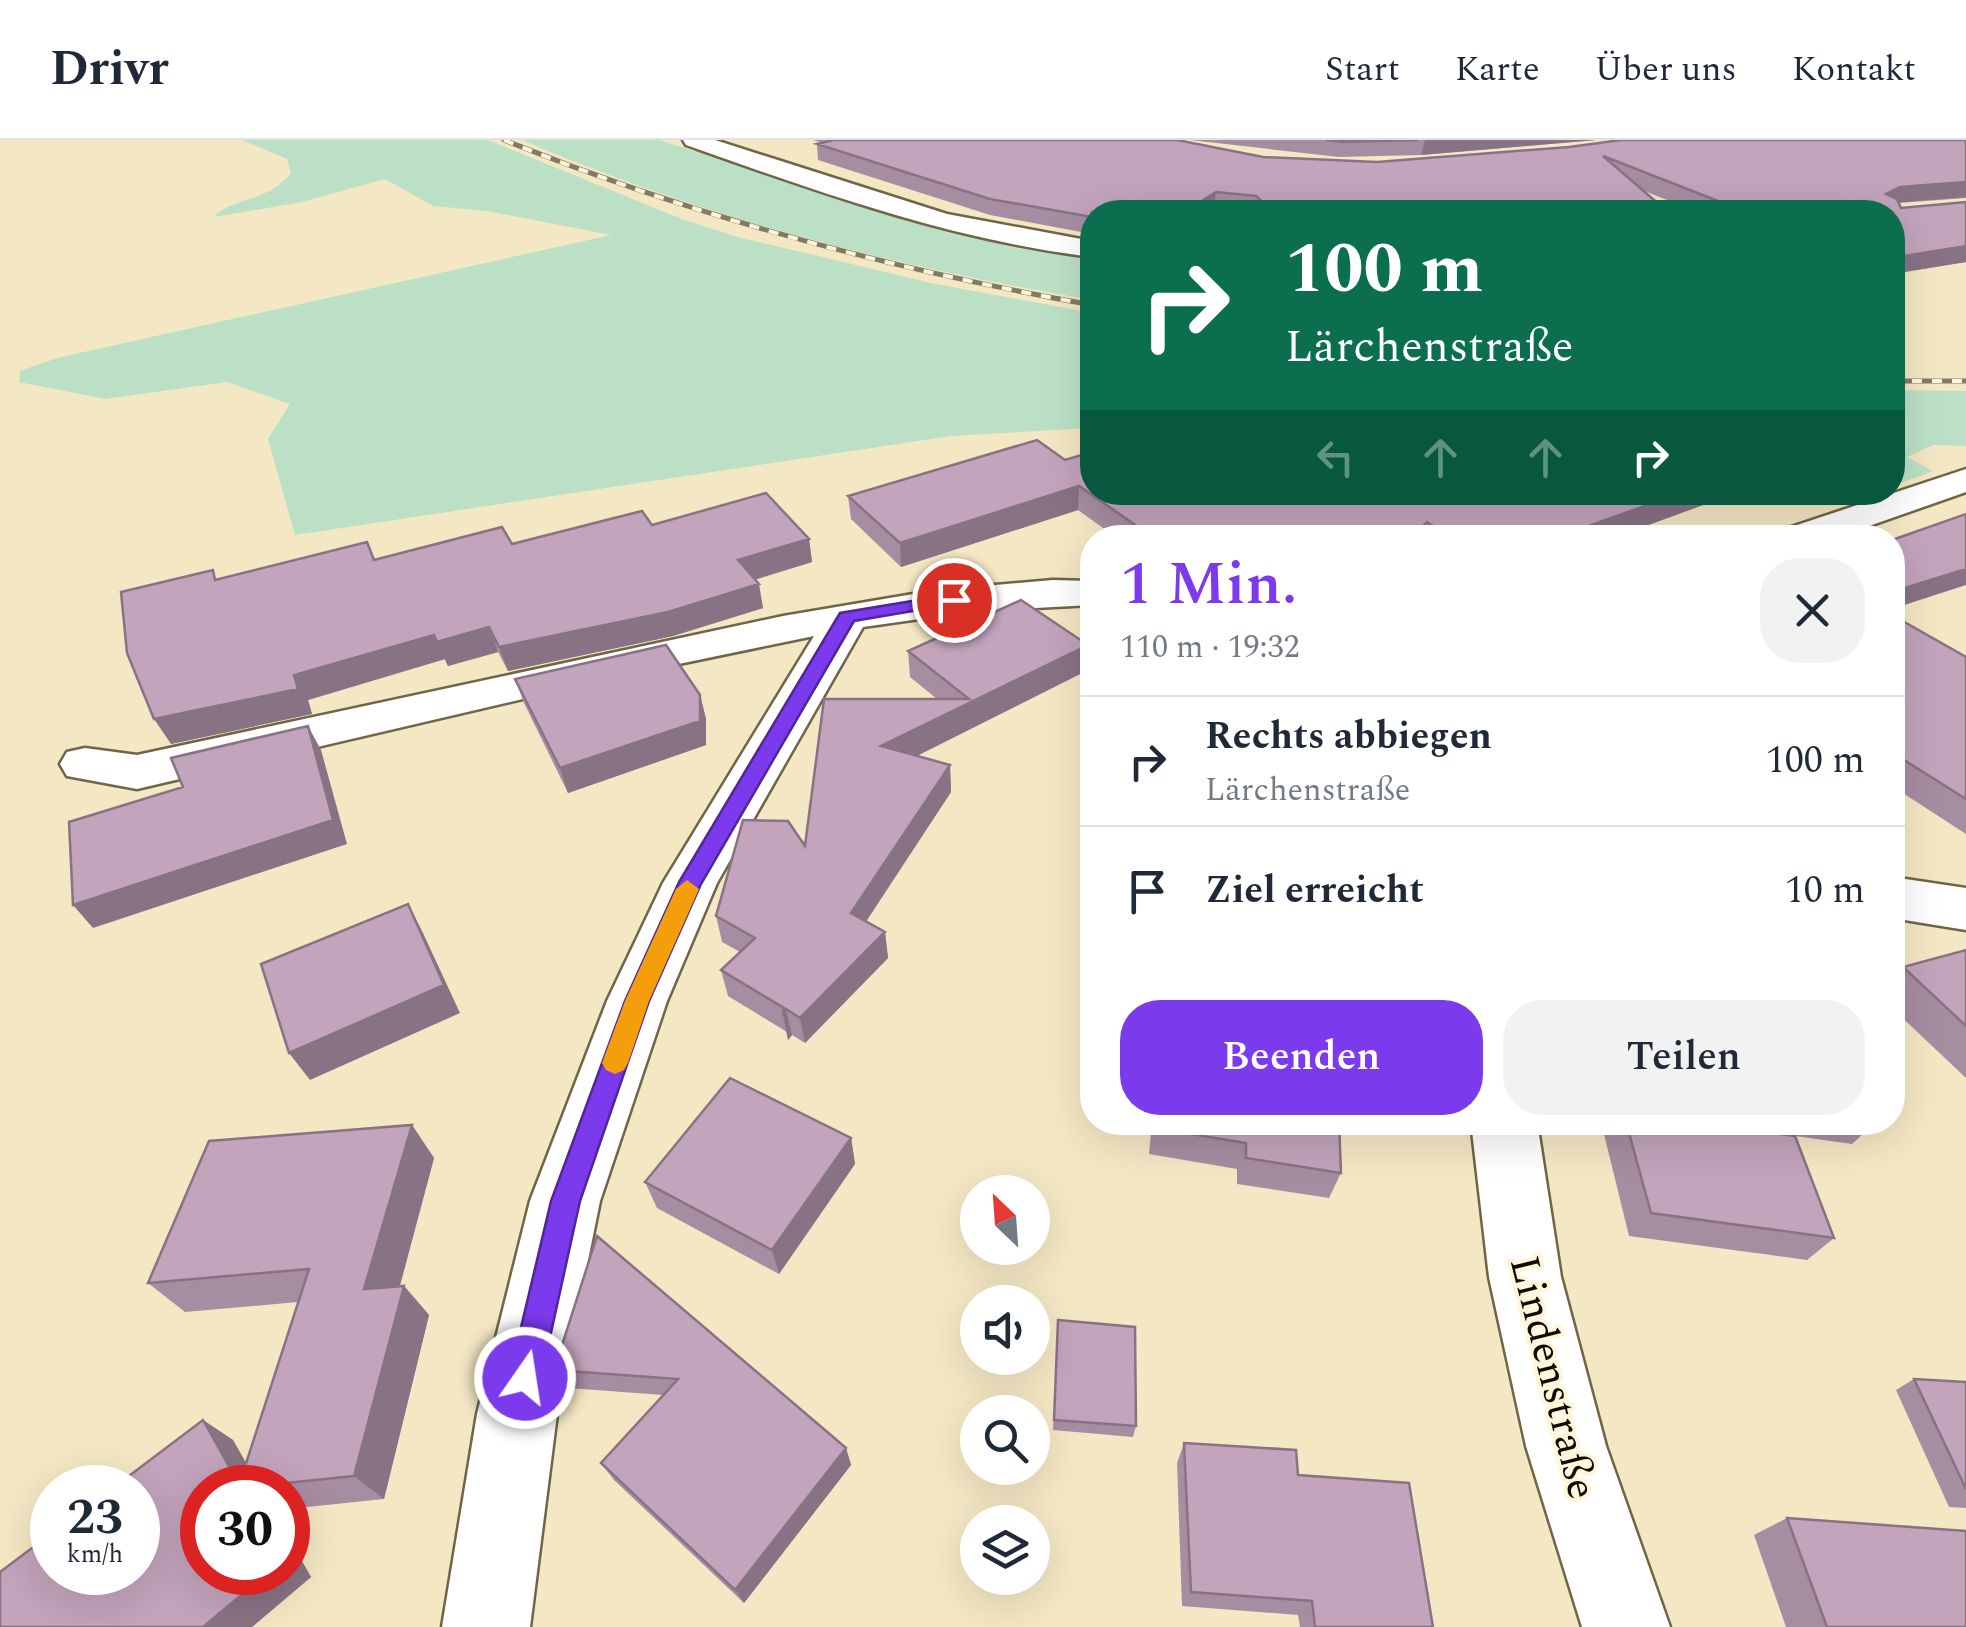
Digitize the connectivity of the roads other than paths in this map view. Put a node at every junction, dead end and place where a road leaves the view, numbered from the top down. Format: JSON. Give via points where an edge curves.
{"nodes":[{"id":1,"x":694,"y":140,"type":"edge"},
{"id":2,"x":1080,"y":247,"type":"edge"},
{"id":3,"x":1966,"y":480,"type":"edge"},
{"id":4,"x":1905,"y":501,"type":"edge"},
{"id":5,"x":1893,"y":505,"type":"edge"},
{"id":6,"x":1834,"y":525,"type":"edge"},
{"id":7,"x":1080,"y":593,"type":"edge"},
{"id":8,"x":847,"y":617,"type":"junction"},
{"id":9,"x":86,"y":764,"type":"dead end"},
{"id":10,"x":1905,"y":899,"type":"edge"},
{"id":11,"x":1966,"y":909,"type":"edge"},
{"id":12,"x":1506,"y":1135,"type":"edge"},
{"id":13,"x":486,"y":1627,"type":"edge"},
{"id":14,"x":1626,"y":1627,"type":"edge"}],
"edges":[{"from":1,"to":2,"type":"street","via":[[998,234]]},
{"from":3,"to":4,"type":"street"},
{"from":5,"to":6,"type":"street"},
{"from":7,"to":8,"type":"street","via":[[1024,592]]},
{"from":8,"to":9,"type":"street","via":[[660,652],[137,772]]},
{"from":8,"to":13,"type":"street","via":[[690,882],[637,1001],[566,1201],[517,1414]]},
{"from":10,"to":11,"type":"street"},
{"from":12,"to":14,"type":"street","name":"Lindenstraße","via":[[1525,1277],[1552,1390]]}]}
